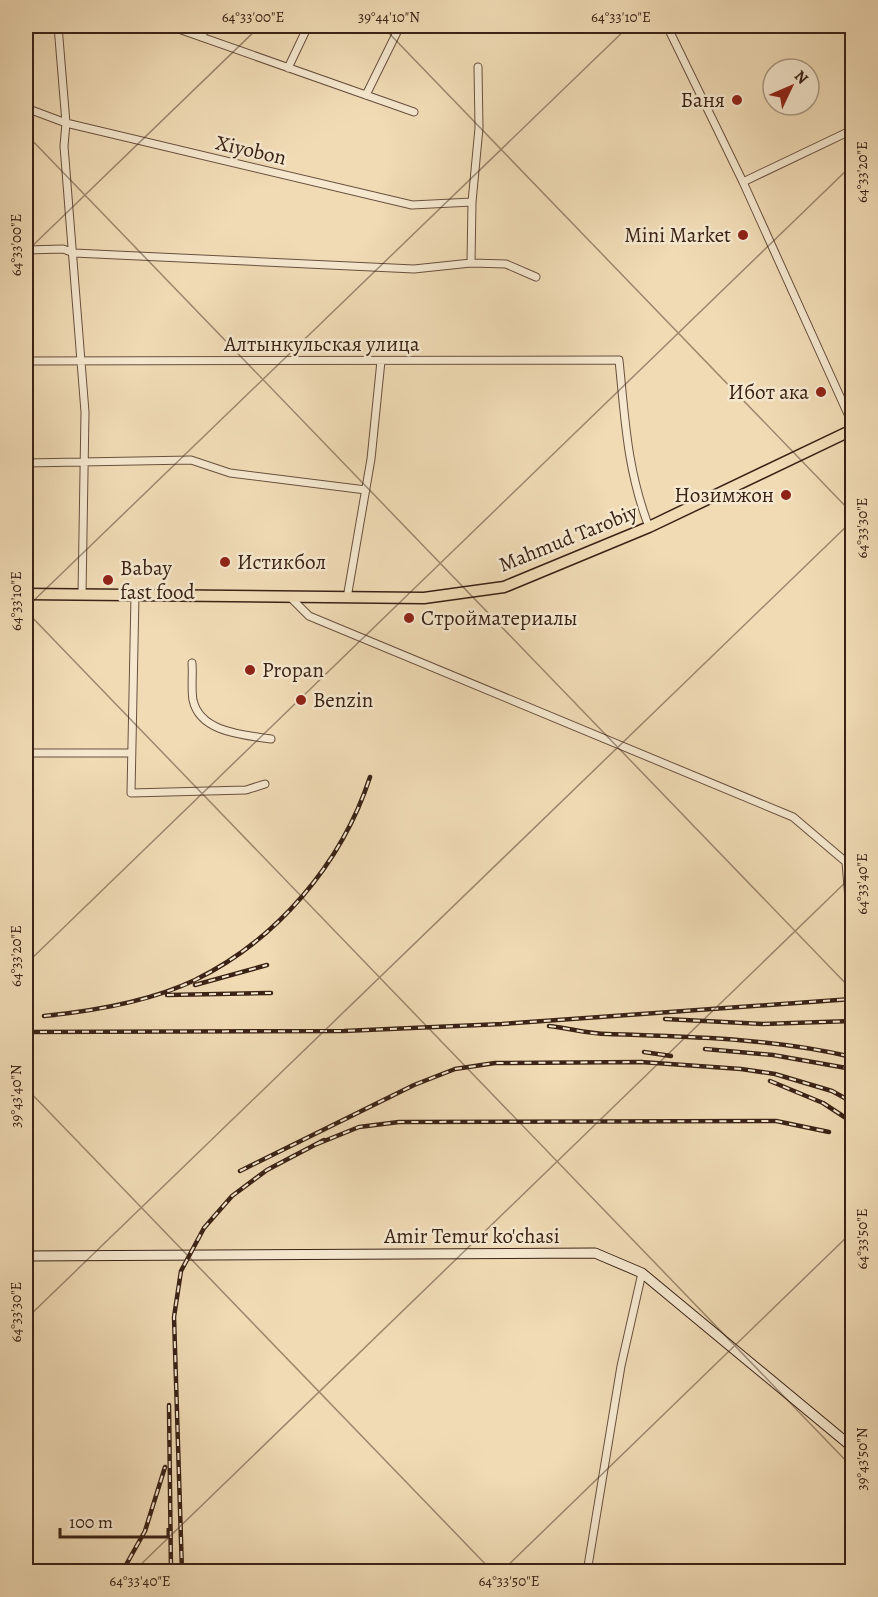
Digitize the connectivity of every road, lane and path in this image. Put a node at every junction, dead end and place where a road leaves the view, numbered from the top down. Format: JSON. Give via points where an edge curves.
{"nodes":[{"id":1,"x":58,"y":26,"type":"edge"},
{"id":2,"x":170,"y":26,"type":"edge"},
{"id":3,"x":207,"y":26,"type":"edge"},
{"id":4,"x":308,"y":26,"type":"edge"},
{"id":5,"x":400,"y":26,"type":"edge"},
{"id":6,"x":667,"y":26,"type":"edge"},
{"id":7,"x":201,"y":37,"type":"junction"},
{"id":8,"x":478,"y":67,"type":"dead end"},
{"id":9,"x":288,"y":68,"type":"junction"},
{"id":10,"x":366,"y":95,"type":"junction"},
{"id":11,"x":26,"y":108,"type":"edge"},
{"id":12,"x":414,"y":112,"type":"dead end"},
{"id":13,"x":66,"y":123,"type":"junction"},
{"id":14,"x":852,"y":130,"type":"edge"},
{"id":15,"x":743,"y":182,"type":"junction"},
{"id":16,"x":472,"y":202,"type":"junction"},
{"id":17,"x":26,"y":250,"type":"edge"},
{"id":18,"x":74,"y":253,"type":"junction"},
{"id":19,"x":471,"y":263,"type":"junction"},
{"id":20,"x":536,"y":277,"type":"dead end"},
{"id":21,"x":26,"y":361,"type":"edge"},
{"id":22,"x":381,"y":361,"type":"junction"},
{"id":23,"x":82,"y":363,"type":"junction"},
{"id":24,"x":852,"y":423,"type":"edge"},
{"id":25,"x":852,"y":430,"type":"edge"},
{"id":26,"x":26,"y":463,"type":"edge"},
{"id":27,"x":83,"y":463,"type":"junction"},
{"id":28,"x":366,"y":490,"type":"junction"},
{"id":29,"x":649,"y":527,"type":"junction"},
{"id":30,"x":26,"y":594,"type":"edge"},
{"id":31,"x":82,"y":594,"type":"junction"},
{"id":32,"x":135,"y":595,"type":"junction"},
{"id":33,"x":291,"y":598,"type":"junction"},
{"id":34,"x":347,"y":598,"type":"junction"},
{"id":35,"x":192,"y":663,"type":"dead end"},
{"id":36,"x":271,"y":739,"type":"dead end"},
{"id":37,"x":26,"y":753,"type":"edge"},
{"id":38,"x":131,"y":753,"type":"junction"},
{"id":39,"x":265,"y":784,"type":"dead end"},
{"id":40,"x":852,"y":844,"type":"edge"},
{"id":41,"x":846,"y":862,"type":"junction"},
{"id":42,"x":852,"y":937,"type":"edge"},
{"id":43,"x":26,"y":1256,"type":"edge"},
{"id":44,"x":642,"y":1273,"type":"junction"},
{"id":45,"x":852,"y":1447,"type":"edge"},
{"id":46,"x":587,"y":1572,"type":"edge"}],
"edges":[{"from":1,"to":13,"type":"street"},
{"from":2,"to":7,"type":"street"},
{"from":3,"to":7,"type":"street"},
{"from":4,"to":9,"type":"street"},
{"from":5,"to":10,"type":"street"},
{"from":6,"to":15,"type":"street"},
{"from":7,"to":9,"type":"street"},
{"from":8,"to":16,"type":"street"},
{"from":9,"to":10,"type":"street"},
{"from":10,"to":12,"type":"street"},
{"from":11,"to":13,"type":"street","name":"Xiyobon"},
{"from":13,"to":16,"type":"street","name":"Xiyobon","via":[[412,205]]},
{"from":13,"to":18,"type":"street","via":[[64,146]]},
{"from":14,"to":15,"type":"street"},
{"from":15,"to":24,"type":"street"},
{"from":16,"to":19,"type":"street"},
{"from":17,"to":18,"type":"street","via":[[63,249]]},
{"from":18,"to":19,"type":"street","via":[[414,269]]},
{"from":18,"to":23,"type":"street"},
{"from":19,"to":20,"type":"street","via":[[506,264]]},
{"from":21,"to":23,"type":"street","name":"Алтынкульская улица"},
{"from":22,"to":23,"type":"street","name":"Алтынкульская улица"},
{"from":22,"to":28,"type":"street"},
{"from":22,"to":29,"type":"street","name":"Алтынкульская улица","via":[[619,360],[635,490]]},
{"from":23,"to":27,"type":"street"},
{"from":25,"to":29,"type":"main road","name":"Mahmud Tarobiy"},
{"from":26,"to":27,"type":"street"},
{"from":27,"to":28,"type":"street","via":[[191,460],[230,473]]},
{"from":27,"to":31,"type":"street"},
{"from":28,"to":34,"type":"street"},
{"from":29,"to":34,"type":"main road","name":"Mahmud Tarobiy","via":[[504,586],[424,598]]},
{"from":30,"to":31,"type":"main road","name":"Mahmud Tarobiy"},
{"from":31,"to":32,"type":"main road","name":"Mahmud Tarobiy"},
{"from":32,"to":33,"type":"main road","name":"Mahmud Tarobiy"},
{"from":32,"to":38,"type":"street"},
{"from":33,"to":34,"type":"main road","name":"Mahmud Tarobiy"},
{"from":33,"to":41,"type":"street","via":[[309,616],[793,817]]},
{"from":35,"to":36,"type":"street","via":[[193,700],[204,717],[220,730]]},
{"from":37,"to":38,"type":"street"},
{"from":38,"to":39,"type":"street","via":[[131,794],[246,790]]},
{"from":40,"to":41,"type":"street"},
{"from":41,"to":42,"type":"street"},
{"from":43,"to":44,"type":"street","name":"Amir Temur ko'chasi","via":[[595,1253]]},
{"from":44,"to":45,"type":"street","name":"Amir Temur ko'chasi"},
{"from":44,"to":46,"type":"street","via":[[621,1366]]}]}
